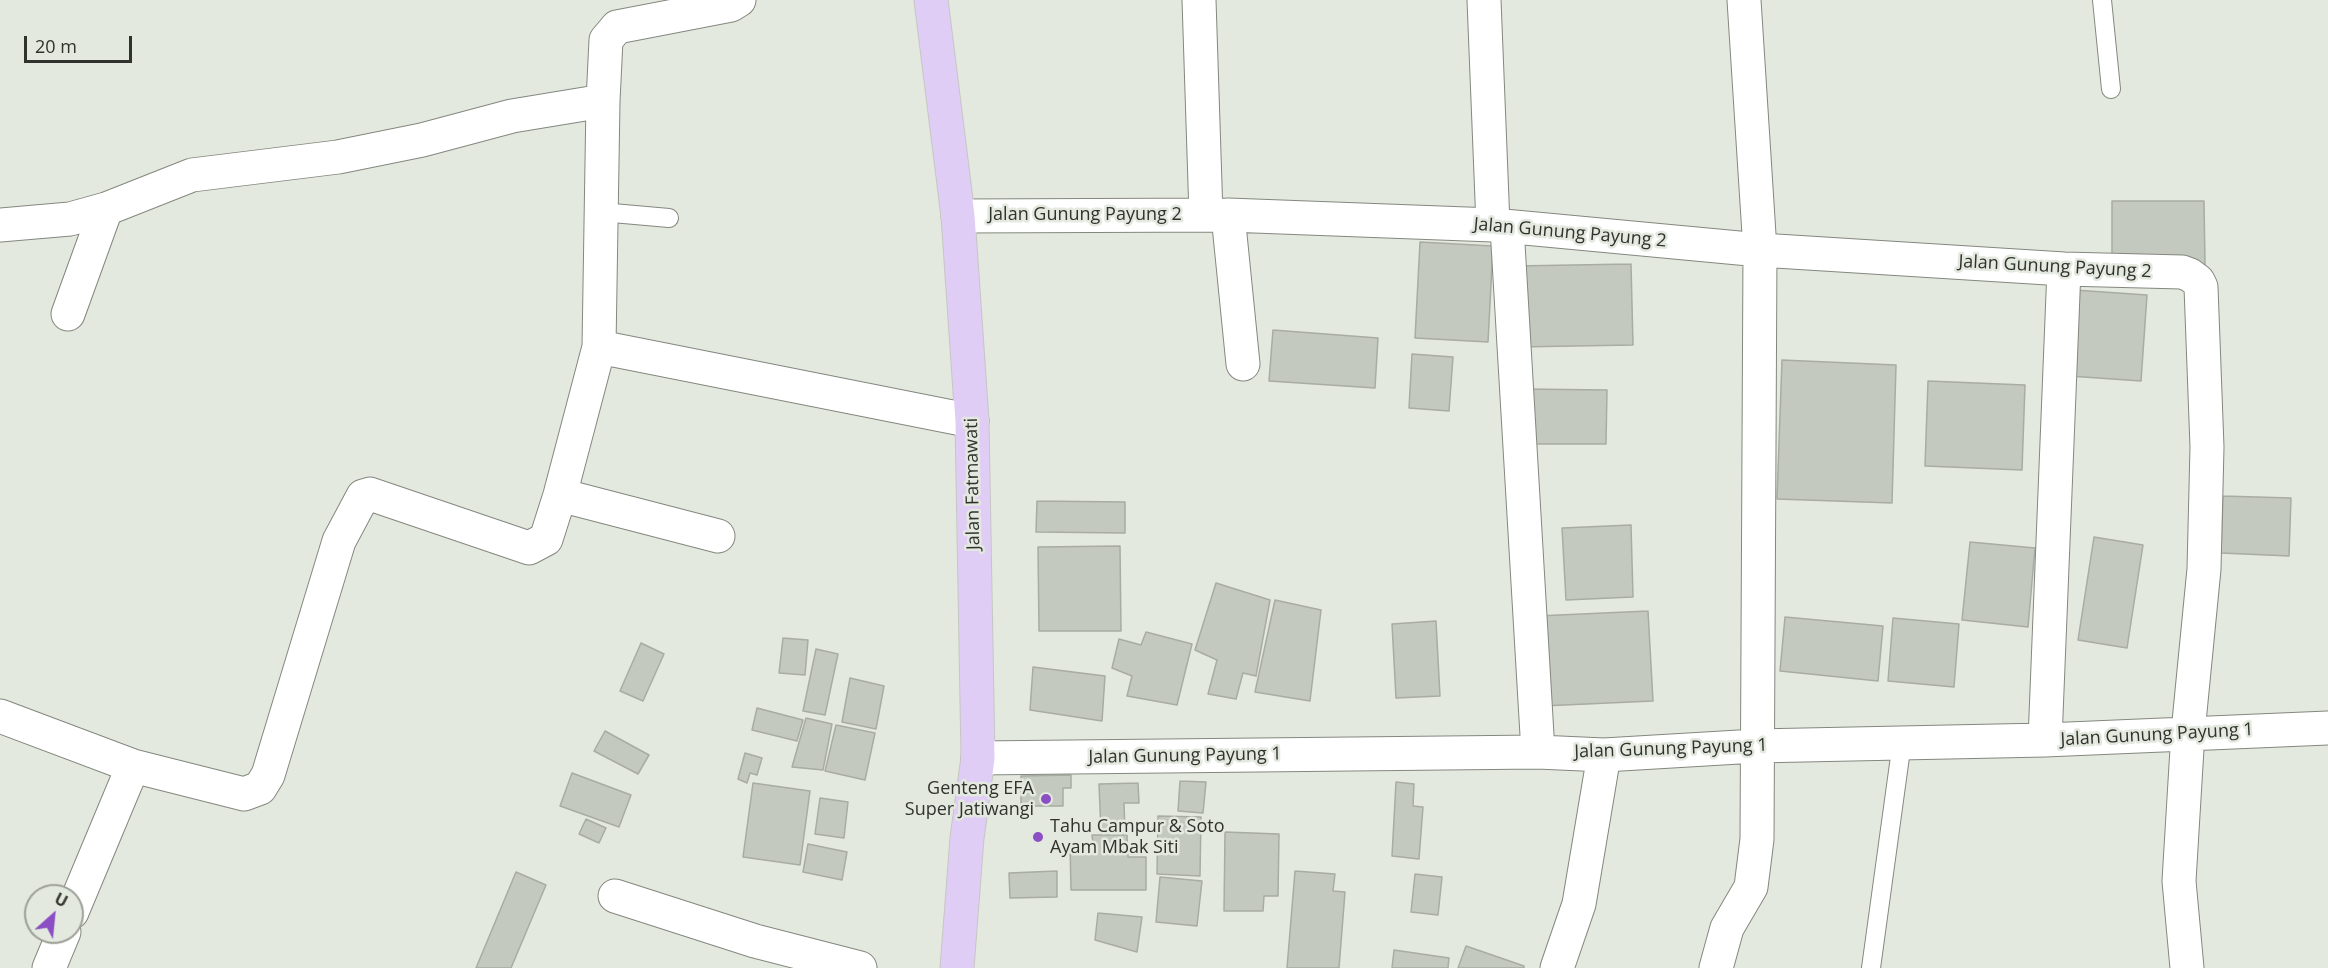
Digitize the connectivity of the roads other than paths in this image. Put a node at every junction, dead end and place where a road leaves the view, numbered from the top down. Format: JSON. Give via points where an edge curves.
{"nodes":[{"id":1,"x":739,"y":0,"type":"edge"},
{"id":2,"x":931,"y":0,"type":"edge"},
{"id":3,"x":1199,"y":0,"type":"edge"},
{"id":4,"x":1484,"y":0,"type":"edge"},
{"id":5,"x":1744,"y":0,"type":"edge"},
{"id":6,"x":2102,"y":0,"type":"edge"},
{"id":7,"x":676,"y":8,"type":"edge"},
{"id":8,"x":2111,"y":89,"type":"dead end"},
{"id":9,"x":603,"y":101,"type":"junction"},
{"id":10,"x":106,"y":209,"type":"junction"},
{"id":11,"x":602,"y":212,"type":"junction"},
{"id":12,"x":1217,"y":215,"type":"junction"},
{"id":13,"x":958,"y":216,"type":"junction"},
{"id":14,"x":669,"y":218,"type":"dead end"},
{"id":15,"x":0,"y":225,"type":"edge"},
{"id":16,"x":1500,"y":226,"type":"junction"},
{"id":17,"x":1760,"y":250,"type":"junction"},
{"id":18,"x":2064,"y":269,"type":"junction"},
{"id":19,"x":68,"y":314,"type":"dead end"},
{"id":20,"x":599,"y":347,"type":"junction"},
{"id":21,"x":1243,"y":364,"type":"dead end"},
{"id":22,"x":972,"y":421,"type":"junction"},
{"id":23,"x":560,"y":495,"type":"junction"},
{"id":24,"x":718,"y":536,"type":"dead end"},
{"id":25,"x":0,"y":716,"type":"edge"},
{"id":26,"x":2328,"y":728,"type":"edge"},
{"id":27,"x":2188,"y":732,"type":"junction"},
{"id":28,"x":2045,"y":740,"type":"junction"},
{"id":29,"x":1902,"y":742,"type":"junction"},
{"id":30,"x":1756,"y":746,"type":"junction"},
{"id":31,"x":1538,"y":752,"type":"junction"},
{"id":32,"x":1604,"y":755,"type":"junction"},
{"id":33,"x":978,"y":758,"type":"junction"},
{"id":34,"x":133,"y":766,"type":"junction"},
{"id":35,"x":84,"y":884,"type":"edge"},
{"id":36,"x":615,"y":896,"type":"dead end"},
{"id":37,"x":59,"y":944,"type":"edge"},
{"id":38,"x":49,"y":968,"type":"edge"},
{"id":39,"x":860,"y":968,"type":"edge"},
{"id":40,"x":957,"y":968,"type":"edge"},
{"id":41,"x":1557,"y":968,"type":"edge"},
{"id":42,"x":1716,"y":968,"type":"edge"},
{"id":43,"x":1871,"y":968,"type":"edge"},
{"id":44,"x":2187,"y":968,"type":"edge"}],
"edges":[{"from":1,"to":7,"type":"street","via":[[731,5]]},
{"from":2,"to":13,"type":"main road","name":"Jalan Fatmawati"},
{"from":3,"to":12,"type":"street"},
{"from":4,"to":16,"type":"street"},
{"from":5,"to":17,"type":"street"},
{"from":6,"to":8,"type":"lane"},
{"from":7,"to":9,"type":"street","via":[[617,27],[610,33],[606,40]]},
{"from":9,"to":10,"type":"street","via":[[512,116],[338,157],[192,175]]},
{"from":9,"to":11,"type":"street"},
{"from":10,"to":15,"type":"street","via":[[70,219]]},
{"from":10,"to":19,"type":"street"},
{"from":11,"to":14,"type":"lane"},
{"from":11,"to":20,"type":"street"},
{"from":12,"to":13,"type":"street","name":"Jalan Gunung Payung 2"},
{"from":12,"to":16,"type":"street","name":"Jalan Gunung Payung 2"},
{"from":12,"to":21,"type":"street"},
{"from":13,"to":22,"type":"main road","name":"Jalan Fatmawati"},
{"from":16,"to":17,"type":"street","name":"Jalan Gunung Payung 2"},
{"from":16,"to":31,"type":"street"},
{"from":17,"to":18,"type":"street","name":"Jalan Gunung Payung 2"},
{"from":17,"to":30,"type":"street"},
{"from":18,"to":27,"type":"street","name":"Jalan Gunung Payung 2","via":[[2182,272],[2195,278],[2201,287],[2206,447],[2204,569]]},
{"from":18,"to":28,"type":"street"},
{"from":20,"to":22,"type":"street"},
{"from":20,"to":23,"type":"street"},
{"from":22,"to":33,"type":"main road","name":"Jalan Fatmawati"},
{"from":23,"to":24,"type":"street"},
{"from":23,"to":34,"type":"street","via":[[546,539],[529,548],[370,494],[363,496],[339,541],[268,775],[260,788],[244,794]]},
{"from":25,"to":34,"type":"street"},
{"from":26,"to":27,"type":"street","name":"Jalan Gunung Payung 1"},
{"from":27,"to":28,"type":"street","name":"Jalan Gunung Payung 1"},
{"from":27,"to":44,"type":"street","via":[[2179,881]]},
{"from":28,"to":29,"type":"street","name":"Jalan Gunung Payung 1"},
{"from":29,"to":30,"type":"street","name":"Jalan Gunung Payung 1"},
{"from":29,"to":43,"type":"lane"},
{"from":30,"to":32,"type":"street","name":"Jalan Gunung Payung 1"},
{"from":30,"to":42,"type":"street","via":[[1757,839],[1751,887],[1727,928]]},
{"from":31,"to":32,"type":"street","name":"Jalan Gunung Payung 1"},
{"from":31,"to":33,"type":"street","name":"Jalan Gunung Payung 1"},
{"from":32,"to":41,"type":"street","via":[[1579,904]]},
{"from":33,"to":40,"type":"main road","name":"Jalan Fatmawati"},
{"from":34,"to":35,"type":"street"},
{"from":36,"to":39,"type":"street","via":[[755,941]]},
{"from":37,"to":38,"type":"street"}]}
